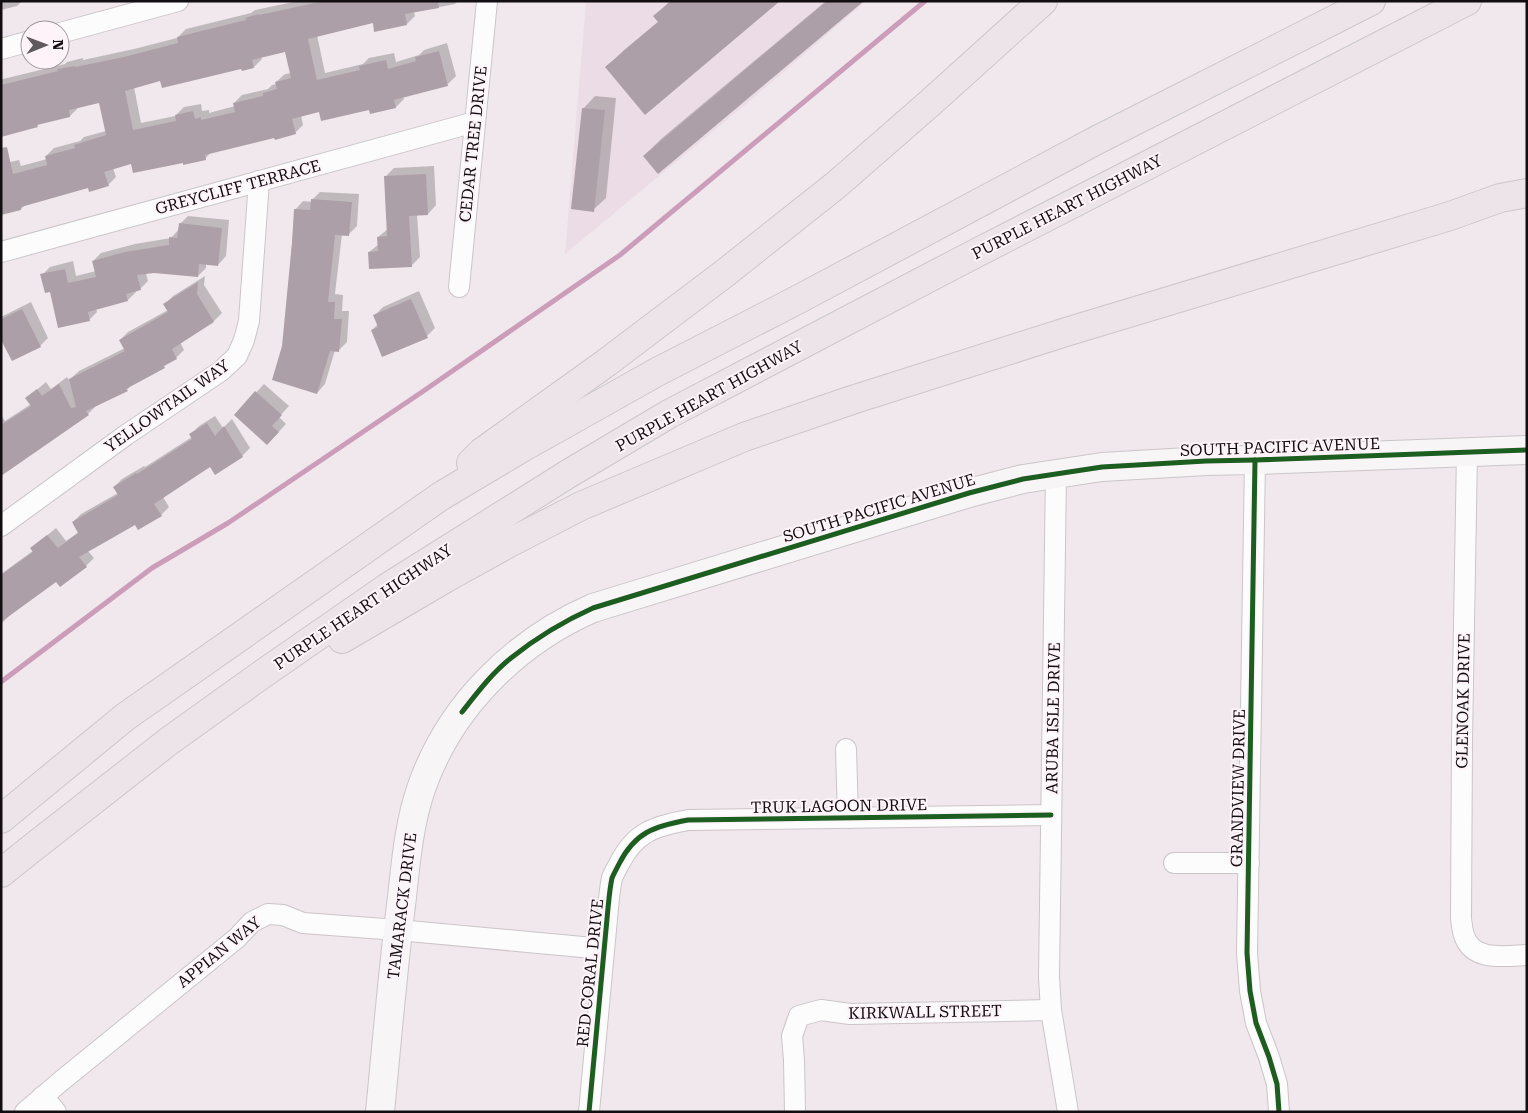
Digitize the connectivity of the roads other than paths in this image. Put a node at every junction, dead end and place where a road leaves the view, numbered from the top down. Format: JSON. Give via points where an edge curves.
{"nodes":[{"id":1,"x":178,"y":1,"type":"edge"},
{"id":2,"x":487,"y":1,"type":"edge"},
{"id":3,"x":1043,"y":1,"type":"edge"},
{"id":4,"x":1371,"y":1,"type":"edge"},
{"id":5,"x":1467,"y":1,"type":"edge"},
{"id":6,"x":70,"y":30,"type":"edge"},
{"id":7,"x":20,"y":44,"type":"edge"},
{"id":8,"x":1,"y":49,"type":"edge"},
{"id":9,"x":475,"y":122,"type":"junction"},
{"id":10,"x":259,"y":181,"type":"junction"},
{"id":11,"x":1527,"y":181,"type":"edge"},
{"id":12,"x":1527,"y":193,"type":"edge"},
{"id":13,"x":1500,"y":198,"type":"junction"},
{"id":14,"x":1,"y":252,"type":"edge"},
{"id":15,"x":459,"y":287,"type":"dead end"},
{"id":16,"x":1527,"y":450,"type":"edge"},
{"id":17,"x":1467,"y":452,"type":"junction"},
{"id":18,"x":1255,"y":460,"type":"junction"},
{"id":19,"x":1056,"y":474,"type":"junction"},
{"id":20,"x":441,"y":496,"type":"junction"},
{"id":21,"x":1,"y":526,"type":"edge"},
{"id":22,"x":462,"y":712,"type":"joint"},
{"id":23,"x":169,"y":742,"type":"junction"},
{"id":24,"x":846,"y":749,"type":"dead end"},
{"id":25,"x":1051,"y":815,"type":"junction"},
{"id":26,"x":848,"y":818,"type":"junction"},
{"id":27,"x":1,"y":819,"type":"edge"},
{"id":28,"x":633,"y":842,"type":"joint"},
{"id":29,"x":1174,"y":863,"type":"dead end"},
{"id":30,"x":1249,"y":863,"type":"junction"},
{"id":31,"x":1,"y":874,"type":"edge"},
{"id":32,"x":398,"y":930,"type":"junction"},
{"id":33,"x":604,"y":949,"type":"junction"},
{"id":34,"x":1527,"y":956,"type":"edge"},
{"id":35,"x":1051,"y":1010,"type":"junction"},
{"id":36,"x":43,"y":1096,"type":"junction"},
{"id":37,"x":25,"y":1112,"type":"edge"},
{"id":38,"x":56,"y":1112,"type":"edge"},
{"id":39,"x":380,"y":1112,"type":"edge"},
{"id":40,"x":589,"y":1112,"type":"edge"},
{"id":41,"x":795,"y":1112,"type":"edge"},
{"id":42,"x":1068,"y":1112,"type":"edge"},
{"id":43,"x":1279,"y":1112,"type":"edge"}],
"edges":[{"from":1,"to":6,"type":"street"},
{"from":2,"to":9,"type":"street","name":"CEDAR TREE DRIVE"},
{"from":3,"to":20,"type":"highway","via":[[836,185],[614,358],[482,452]]},
{"from":4,"to":20,"type":"highway","via":[[1097,140],[657,372]]},
{"from":5,"to":23,"type":"highway","name":"PURPLE HEART HIGHWAY","via":[[669,414],[388,587]]},
{"from":7,"to":8,"type":"street"},
{"from":9,"to":10,"type":"street","name":"GREYCLIFF TERRACE"},
{"from":9,"to":15,"type":"street","name":"CEDAR TREE DRIVE"},
{"from":10,"to":14,"type":"street","name":"GREYCLIFF TERRACE"},
{"from":10,"to":21,"type":"street","name":"YELLOWTAIL WAY","via":[[249,321],[237,356],[221,371]]},
{"from":11,"to":13,"type":"highway"},
{"from":12,"to":13,"type":"highway"},
{"from":13,"to":23,"type":"highway","via":[[1047,338],[744,437],[581,506],[511,542]]},
{"from":16,"to":17,"type":"street","name":"SOUTH PACIFIC AVENUE"},
{"from":17,"to":18,"type":"street","name":"SOUTH PACIFIC AVENUE"},
{"from":17,"to":34,"type":"street","name":"GLENOAK DRIVE","via":[[1461,919],[1464,936],[1471,948],[1484,955]]},
{"from":18,"to":19,"type":"street","name":"SOUTH PACIFIC AVENUE","via":[[1102,467]]},
{"from":18,"to":30,"type":"street","name":"GRANDVIEW DRIVE"},
{"from":19,"to":22,"type":"street","name":"SOUTH PACIFIC AVENUE","via":[[969,493],[593,608],[565,622],[511,658]]},
{"from":19,"to":25,"type":"street","name":"ARUBA ISLE DRIVE"},
{"from":20,"to":27,"type":"highway","via":[[125,717]]},
{"from":22,"to":32,"type":"street","name":"TAMARACK DRIVE","via":[[432,762],[421,789],[413,818]]},
{"from":23,"to":31,"type":"highway","name":"PURPLE HEART HIGHWAY"},
{"from":24,"to":26,"type":"street"},
{"from":25,"to":26,"type":"street","name":"TRUK LAGOON DRIVE"},
{"from":25,"to":35,"type":"street","name":"ARUBA ISLE DRIVE"},
{"from":26,"to":28,"type":"street","name":"TRUK LAGOON DRIVE","via":[[688,820],[663,824]]},
{"from":28,"to":33,"type":"street","name":"RED CORAL DRIVE","via":[[612,876]]},
{"from":29,"to":30,"type":"street"},
{"from":30,"to":43,"type":"street","name":"GRANDVIEW DRIVE","via":[[1247,954],[1250,991],[1256,1023],[1277,1084]]},
{"from":32,"to":33,"type":"street","name":"APPIAN WAY"},
{"from":32,"to":36,"type":"street","name":"APPIAN WAY","via":[[303,922],[268,914],[252,922],[237,938]]},
{"from":32,"to":39,"type":"street","name":"TAMARACK DRIVE"},
{"from":33,"to":40,"type":"street","name":"RED CORAL DRIVE"},
{"from":35,"to":41,"type":"street","name":"KIRKWALL STREET","via":[[850,1014],[821,1010],[799,1016],[792,1036]]},
{"from":35,"to":42,"type":"street","name":"ARUBA ISLE DRIVE"},
{"from":36,"to":37,"type":"street","name":"APPIAN WAY"},
{"from":36,"to":38,"type":"street"}]}
